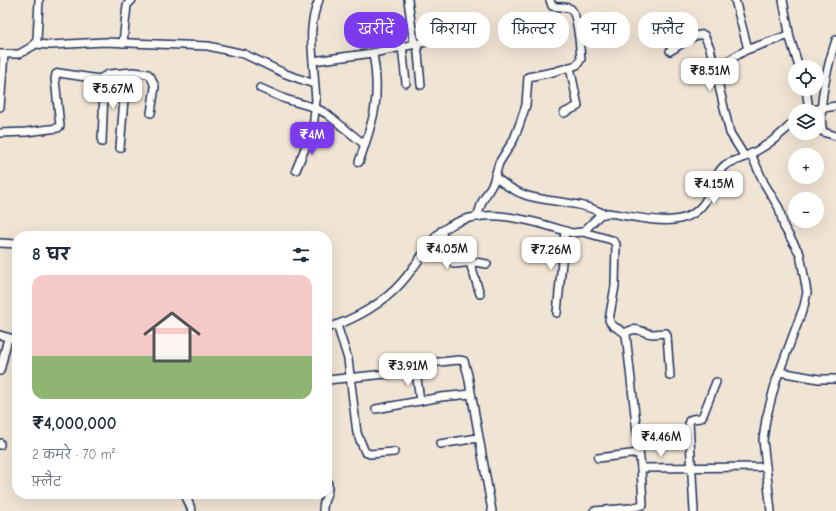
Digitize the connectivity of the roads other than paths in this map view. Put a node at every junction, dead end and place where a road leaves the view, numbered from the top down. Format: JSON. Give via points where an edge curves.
{"nodes":[{"id":1,"x":39,"y":0,"type":"edge"},
{"id":2,"x":132,"y":0,"type":"edge"},
{"id":3,"x":319,"y":0,"type":"edge"},
{"id":4,"x":408,"y":0,"type":"edge"},
{"id":5,"x":550,"y":0,"type":"edge"},
{"id":6,"x":735,"y":0,"type":"edge"},
{"id":7,"x":783,"y":0,"type":"edge"},
{"id":8,"x":789,"y":35,"type":"junction"},
{"id":9,"x":698,"y":36,"type":"edge"},
{"id":10,"x":836,"y":40,"type":"edge"},
{"id":11,"x":122,"y":43,"type":"junction"},
{"id":12,"x":416,"y":43,"type":"joint"},
{"id":13,"x":34,"y":44,"type":"junction"},
{"id":14,"x":408,"y":45,"type":"edge"},
{"id":15,"x":394,"y":48,"type":"edge"},
{"id":16,"x":402,"y":48,"type":"edge"},
{"id":17,"x":417,"y":48,"type":"edge"},
{"id":18,"x":675,"y":48,"type":"edge"},
{"id":19,"x":748,"y":49,"type":"junction"},
{"id":20,"x":670,"y":51,"type":"dead end"},
{"id":21,"x":373,"y":53,"type":"junction"},
{"id":22,"x":3,"y":58,"type":"edge"},
{"id":23,"x":797,"y":60,"type":"edge"},
{"id":24,"x":313,"y":61,"type":"junction"},
{"id":25,"x":570,"y":67,"type":"junction"},
{"id":26,"x":714,"y":69,"type":"junction"},
{"id":27,"x":124,"y":73,"type":"junction"},
{"id":28,"x":101,"y":79,"type":"junction"},
{"id":29,"x":406,"y":83,"type":"dead end"},
{"id":30,"x":314,"y":84,"type":"junction"},
{"id":31,"x":421,"y":84,"type":"dead end"},
{"id":32,"x":260,"y":88,"type":"dead end"},
{"id":33,"x":823,"y":104,"type":"edge"},
{"id":34,"x":836,"y":106,"type":"edge"},
{"id":35,"x":0,"y":107,"type":"edge"},
{"id":36,"x":316,"y":108,"type":"junction"},
{"id":37,"x":824,"y":108,"type":"edge"},
{"id":38,"x":151,"y":113,"type":"dead end"},
{"id":39,"x":564,"y":113,"type":"dead end"},
{"id":40,"x":788,"y":127,"type":"edge"},
{"id":41,"x":824,"y":132,"type":"edge"},
{"id":42,"x":0,"y":133,"type":"edge"},
{"id":43,"x":836,"y":136,"type":"edge"},
{"id":44,"x":102,"y":142,"type":"dead end"},
{"id":45,"x":365,"y":145,"type":"junction"},
{"id":46,"x":120,"y":148,"type":"dead end"},
{"id":47,"x":748,"y":156,"type":"junction"},
{"id":48,"x":359,"y":162,"type":"dead end"},
{"id":49,"x":296,"y":170,"type":"dead end"},
{"id":50,"x":495,"y":177,"type":"junction"},
{"id":51,"x":604,"y":214,"type":"junction"},
{"id":52,"x":477,"y":216,"type":"junction"},
{"id":53,"x":441,"y":231,"type":"junction"},
{"id":54,"x":565,"y":231,"type":"junction"},
{"id":55,"x":583,"y":232,"type":"junction"},
{"id":56,"x":0,"y":243,"type":"edge"},
{"id":57,"x":12,"y":244,"type":"edge"},
{"id":58,"x":470,"y":262,"type":"junction"},
{"id":59,"x":487,"y":264,"type":"dead end"},
{"id":60,"x":480,"y":294,"type":"dead end"},
{"id":61,"x":557,"y":313,"type":"dead end"},
{"id":62,"x":337,"y":325,"type":"junction"},
{"id":63,"x":332,"y":326,"type":"edge"},
{"id":64,"x":625,"y":333,"type":"junction"},
{"id":65,"x":0,"y":335,"type":"edge"},
{"id":66,"x":8,"y":338,"type":"junction"},
{"id":67,"x":12,"y":339,"type":"edge"},
{"id":68,"x":0,"y":371,"type":"edge"},
{"id":69,"x":416,"y":371,"type":"junction"},
{"id":70,"x":780,"y":372,"type":"junction"},
{"id":71,"x":351,"y":376,"type":"junction"},
{"id":72,"x":670,"y":376,"type":"dead end"},
{"id":73,"x":332,"y":379,"type":"edge"},
{"id":74,"x":836,"y":379,"type":"edge"},
{"id":75,"x":716,"y":382,"type":"dead end"},
{"id":76,"x":471,"y":394,"type":"junction"},
{"id":77,"x":420,"y":401,"type":"junction"},
{"id":78,"x":376,"y":409,"type":"dead end"},
{"id":79,"x":478,"y":438,"type":"junction"},
{"id":80,"x":440,"y":444,"type":"dead end"},
{"id":81,"x":394,"y":452,"type":"dead end"},
{"id":82,"x":639,"y":453,"type":"junction"},
{"id":83,"x":598,"y":458,"type":"dead end"},
{"id":84,"x":766,"y":467,"type":"junction"},
{"id":85,"x":641,"y":468,"type":"junction"},
{"id":86,"x":691,"y":468,"type":"junction"},
{"id":87,"x":187,"y":499,"type":"edge"},
{"id":88,"x":326,"y":499,"type":"edge"},
{"id":89,"x":643,"y":508,"type":"edge"},
{"id":90,"x":192,"y":511,"type":"edge"},
{"id":91,"x":323,"y":511,"type":"edge"},
{"id":92,"x":492,"y":511,"type":"edge"},
{"id":93,"x":594,"y":511,"type":"edge"},
{"id":94,"x":610,"y":511,"type":"edge"},
{"id":95,"x":694,"y":511,"type":"edge"},
{"id":96,"x":771,"y":511,"type":"edge"}],
"edges":[{"from":1,"to":13,"type":"street","via":[[37,40]]},
{"from":2,"to":11,"type":"street","via":[[127,5]]},
{"from":3,"to":24,"type":"street","via":[[312,25]]},
{"from":4,"to":12,"type":"street"},
{"from":5,"to":25,"type":"street","via":[[552,6],[569,8],[574,13],[581,59],[577,65]]},
{"from":6,"to":19,"type":"street"},
{"from":7,"to":8,"type":"street"},
{"from":8,"to":19,"type":"street"},
{"from":8,"to":23,"type":"street"},
{"from":9,"to":26,"type":"street","via":[[704,35],[710,48]]},
{"from":10,"to":33,"type":"street","via":[[825,80]]},
{"from":11,"to":13,"type":"street","via":[[91,42],[50,46]]},
{"from":11,"to":30,"type":"street","via":[[208,46],[229,50]]},
{"from":12,"to":14,"type":"street"},
{"from":13,"to":22,"type":"street","via":[[29,50]]},
{"from":15,"to":21,"type":"street"},
{"from":16,"to":29,"type":"street"},
{"from":17,"to":31,"type":"street"},
{"from":18,"to":20,"type":"street"},
{"from":19,"to":26,"type":"street"},
{"from":21,"to":24,"type":"street"},
{"from":21,"to":45,"type":"street","via":[[376,104]]},
{"from":22,"to":35,"type":"street"},
{"from":24,"to":30,"type":"street"},
{"from":25,"to":39,"type":"street","via":[[578,106]]},
{"from":25,"to":50,"type":"street","via":[[527,78],[526,105],[514,139],[499,163]]},
{"from":26,"to":47,"type":"street","via":[[730,133]]},
{"from":27,"to":28,"type":"street","via":[[109,74]]},
{"from":27,"to":38,"type":"street","via":[[143,73],[151,77],[155,87]]},
{"from":27,"to":46,"type":"street"},
{"from":28,"to":42,"type":"street","via":[[56,74],[54,79],[60,126],[26,132]]},
{"from":28,"to":44,"type":"street","via":[[104,90]]},
{"from":30,"to":36,"type":"street"},
{"from":32,"to":36,"type":"street"},
{"from":34,"to":37,"type":"street"},
{"from":36,"to":45,"type":"street"},
{"from":36,"to":49,"type":"street","via":[[313,132]]},
{"from":40,"to":47,"type":"street","via":[[768,145]]},
{"from":41,"to":43,"type":"street"},
{"from":45,"to":48,"type":"street"},
{"from":47,"to":51,"type":"street","via":[[721,169],[707,199],[691,216],[655,220]]},
{"from":47,"to":70,"type":"street","via":[[780,208],[784,224],[800,254],[807,292]]},
{"from":50,"to":51,"type":"street","via":[[527,196],[587,207]]},
{"from":50,"to":52,"type":"street"},
{"from":51,"to":55,"type":"street","via":[[595,219]]},
{"from":52,"to":53,"type":"street"},
{"from":52,"to":54,"type":"street","via":[[508,217]]},
{"from":53,"to":58,"type":"street","via":[[453,263]]},
{"from":53,"to":62,"type":"street","via":[[402,283],[389,295]]},
{"from":54,"to":55,"type":"street"},
{"from":54,"to":61,"type":"street"},
{"from":55,"to":64,"type":"street","via":[[612,240],[616,244],[615,286],[609,320],[613,326]]},
{"from":56,"to":57,"type":"street"},
{"from":58,"to":59,"type":"street"},
{"from":58,"to":60,"type":"street"},
{"from":62,"to":63,"type":"street"},
{"from":62,"to":71,"type":"street"},
{"from":64,"to":72,"type":"street","via":[[640,330],[652,334],[666,333]]},
{"from":64,"to":82,"type":"street"},
{"from":65,"to":66,"type":"street"},
{"from":66,"to":67,"type":"street"},
{"from":66,"to":68,"type":"street"},
{"from":69,"to":71,"type":"street"},
{"from":69,"to":76,"type":"street","via":[[416,366],[420,364],[462,360]]},
{"from":69,"to":77,"type":"street"},
{"from":70,"to":74,"type":"street","via":[[819,379]]},
{"from":70,"to":84,"type":"street","via":[[766,419],[763,440]]},
{"from":71,"to":73,"type":"street"},
{"from":71,"to":81,"type":"street","via":[[357,433],[365,452]]},
{"from":75,"to":86,"type":"street","via":[[702,417],[689,421]]},
{"from":76,"to":77,"type":"street"},
{"from":76,"to":79,"type":"street"},
{"from":77,"to":78,"type":"street"},
{"from":79,"to":80,"type":"street"},
{"from":79,"to":92,"type":"street"},
{"from":82,"to":83,"type":"street"},
{"from":82,"to":85,"type":"street"},
{"from":84,"to":86,"type":"street"},
{"from":84,"to":96,"type":"street"},
{"from":85,"to":86,"type":"street"},
{"from":85,"to":89,"type":"street"},
{"from":86,"to":95,"type":"street"},
{"from":87,"to":90,"type":"street"},
{"from":88,"to":91,"type":"street"},
{"from":89,"to":94,"type":"street"},
{"from":93,"to":94,"type":"street"}]}
